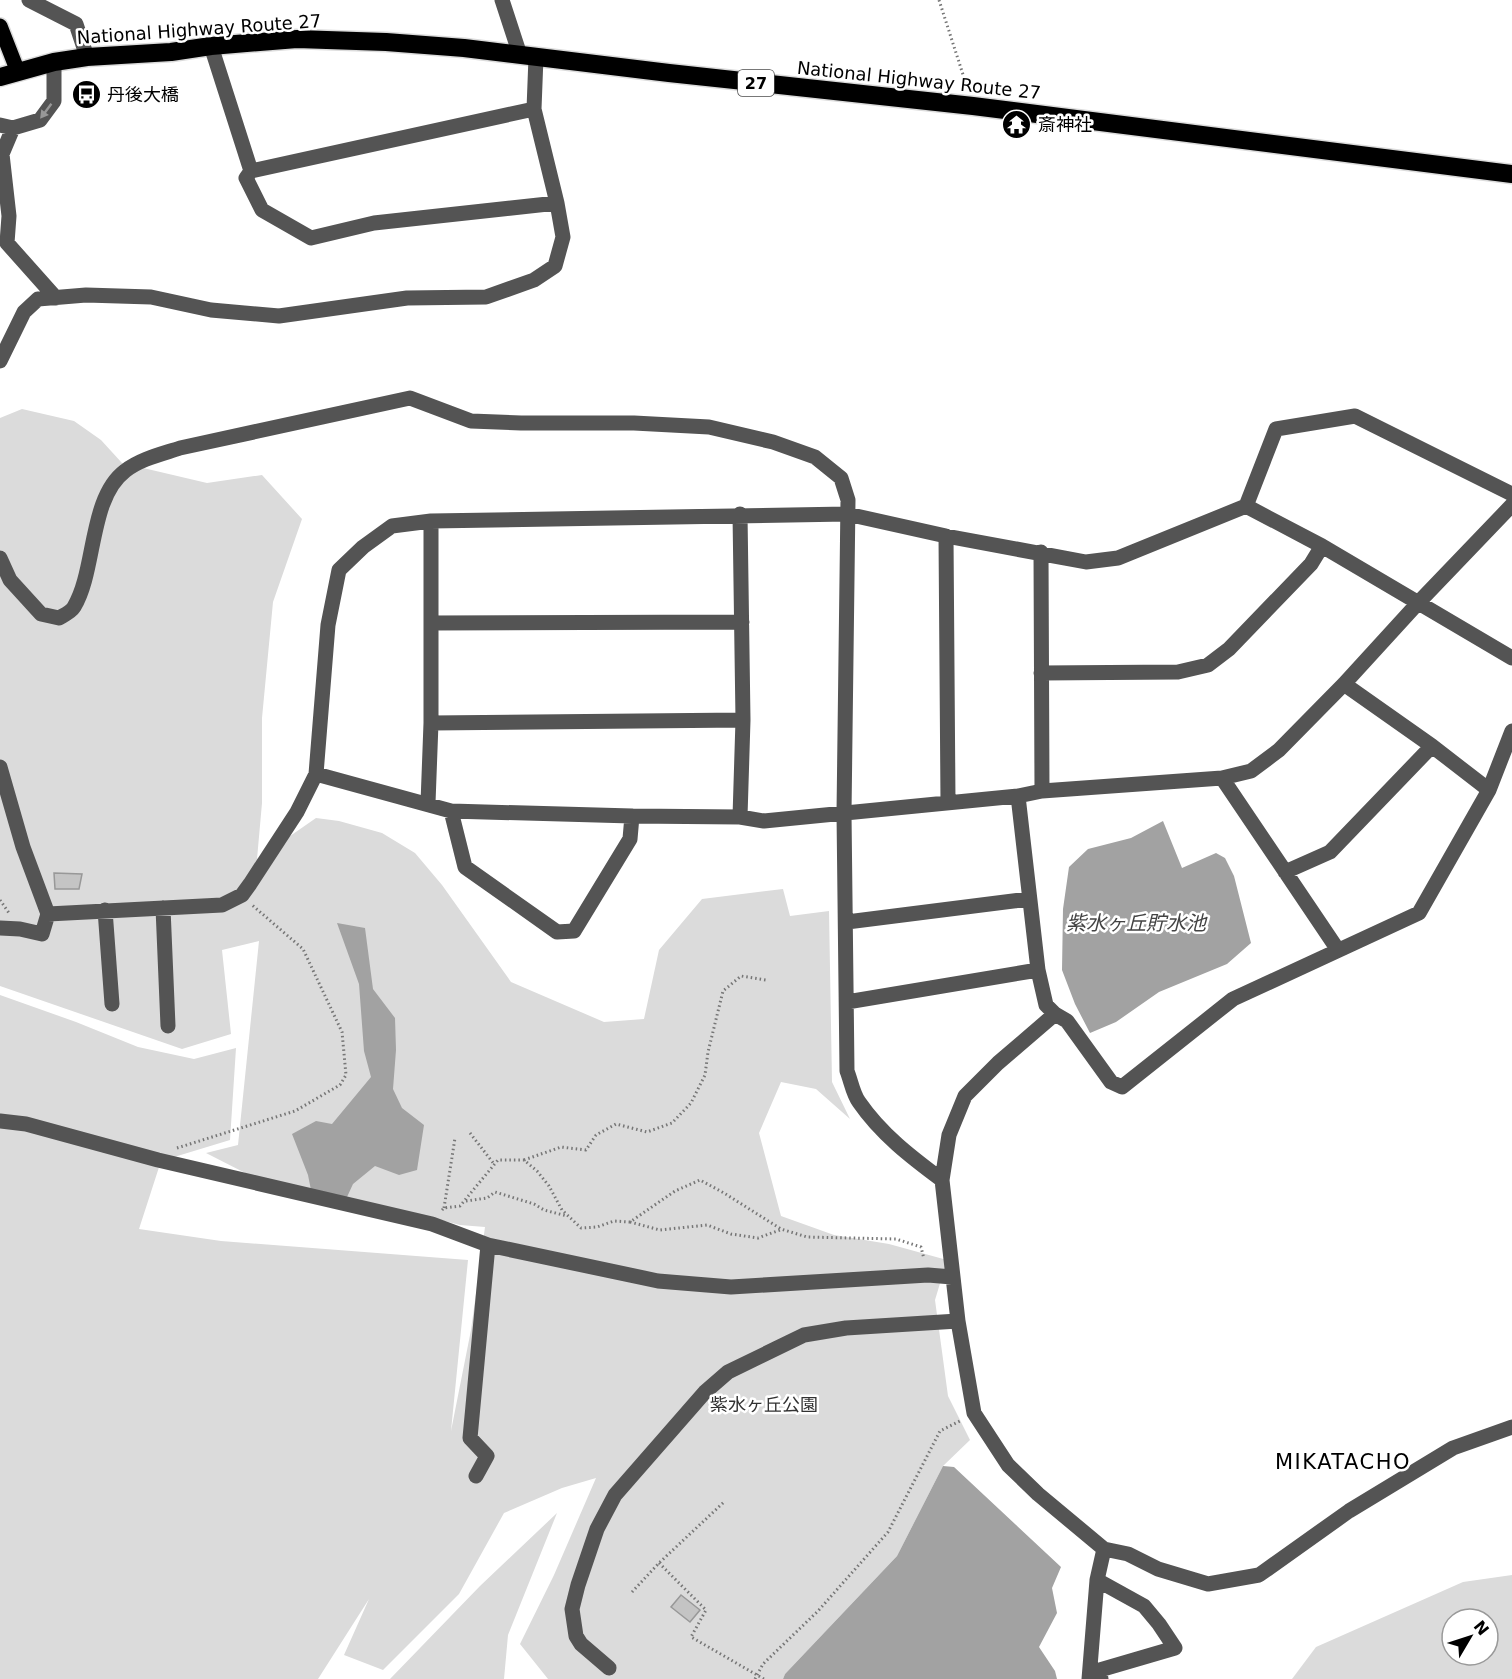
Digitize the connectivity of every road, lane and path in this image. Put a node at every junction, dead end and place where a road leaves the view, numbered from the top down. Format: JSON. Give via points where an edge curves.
{"nodes":[{"id":1,"x":29,"y":0,"type":"edge"},
{"id":2,"x":502,"y":0,"type":"edge"},
{"id":3,"x":939,"y":0,"type":"edge"},
{"id":4,"x":0,"y":26,"type":"edge"},
{"id":5,"x":211,"y":46,"type":"junction"},
{"id":6,"x":528,"y":56,"type":"junction"},
{"id":7,"x":87,"y":57,"type":"junction"},
{"id":8,"x":54,"y":62,"type":"junction"},
{"id":9,"x":9,"y":74,"type":"edge"},
{"id":10,"x":974,"y":106,"type":"junction"},
{"id":11,"x":534,"y":109,"type":"junction"},
{"id":12,"x":6,"y":126,"type":"edge"},
{"id":13,"x":251,"y":171,"type":"junction"},
{"id":14,"x":1512,"y":174,"type":"edge"},
{"id":15,"x":557,"y":203,"type":"junction"},
{"id":16,"x":4,"y":244,"type":"edge"},
{"id":17,"x":56,"y":298,"type":"junction"},
{"id":18,"x":0,"y":361,"type":"edge"},
{"id":19,"x":1512,"y":494,"type":"edge"},
{"id":20,"x":1512,"y":505,"type":"edge"},
{"id":21,"x":1246,"y":506,"type":"junction"},
{"id":22,"x":740,"y":514,"type":"junction"},
{"id":23,"x":847,"y":514,"type":"junction"},
{"id":24,"x":431,"y":521,"type":"junction"},
{"id":25,"x":946,"y":536,"type":"junction"},
{"id":26,"x":1322,"y":546,"type":"junction"},
{"id":27,"x":1041,"y":552,"type":"junction"},
{"id":28,"x":0,"y":558,"type":"edge"},
{"id":29,"x":1418,"y":603,"type":"junction"},
{"id":30,"x":742,"y":622,"type":"junction"},
{"id":31,"x":431,"y":623,"type":"junction"},
{"id":32,"x":1512,"y":658,"type":"edge"},
{"id":33,"x":1041,"y":673,"type":"junction"},
{"id":34,"x":1344,"y":684,"type":"junction"},
{"id":35,"x":743,"y":720,"type":"junction"},
{"id":36,"x":432,"y":723,"type":"junction"},
{"id":37,"x":1512,"y":731,"type":"edge"},
{"id":38,"x":1432,"y":746,"type":"junction"},
{"id":39,"x":0,"y":767,"type":"edge"},
{"id":40,"x":316,"y":774,"type":"junction"},
{"id":41,"x":1222,"y":778,"type":"junction"},
{"id":42,"x":1489,"y":790,"type":"junction"},
{"id":43,"x":1042,"y":791,"type":"junction"},
{"id":44,"x":1018,"y":796,"type":"junction"},
{"id":45,"x":948,"y":802,"type":"junction"},
{"id":46,"x":428,"y":803,"type":"junction"},
{"id":47,"x":451,"y":811,"type":"junction"},
{"id":48,"x":844,"y":813,"type":"junction"},
{"id":49,"x":632,"y":816,"type":"junction"},
{"id":50,"x":740,"y":817,"type":"junction"},
{"id":51,"x":1285,"y":873,"type":"junction"},
{"id":52,"x":242,"y":896,"type":"junction"},
{"id":53,"x":1029,"y":898,"type":"junction"},
{"id":54,"x":164,"y":908,"type":"junction"},
{"id":55,"x":105,"y":910,"type":"junction"},
{"id":56,"x":48,"y":914,"type":"junction"},
{"id":57,"x":847,"y":922,"type":"junction"},
{"id":58,"x":0,"y":928,"type":"edge"},
{"id":59,"x":1338,"y":950,"type":"junction"},
{"id":60,"x":1038,"y":970,"type":"junction"},
{"id":61,"x":766,"y":980,"type":"dead end"},
{"id":62,"x":847,"y":1002,"type":"junction"},
{"id":63,"x":112,"y":1004,"type":"dead end"},
{"id":64,"x":1055,"y":1014,"type":"junction"},
{"id":65,"x":168,"y":1026,"type":"dead end"},
{"id":66,"x":0,"y":1121,"type":"edge"},
{"id":67,"x":470,"y":1133,"type":"dead end"},
{"id":68,"x":455,"y":1138,"type":"dead end"},
{"id":69,"x":158,"y":1160,"type":"junction"},
{"id":70,"x":525,"y":1160,"type":"junction"},
{"id":71,"x":494,"y":1164,"type":"junction"},
{"id":72,"x":942,"y":1180,"type":"junction"},
{"id":73,"x":464,"y":1201,"type":"junction"},
{"id":74,"x":444,"y":1208,"type":"junction"},
{"id":75,"x":569,"y":1216,"type":"junction"},
{"id":76,"x":630,"y":1222,"type":"junction"},
{"id":77,"x":432,"y":1224,"type":"junction"},
{"id":78,"x":781,"y":1229,"type":"junction"},
{"id":79,"x":488,"y":1245,"type":"junction"},
{"id":80,"x":928,"y":1275,"type":"junction"},
{"id":81,"x":952,"y":1277,"type":"junction"},
{"id":82,"x":958,"y":1321,"type":"junction"},
{"id":83,"x":974,"y":1413,"type":"junction"},
{"id":84,"x":1512,"y":1426,"type":"edge"},
{"id":85,"x":476,"y":1476,"type":"dead end"},
{"id":86,"x":724,"y":1502,"type":"dead end"},
{"id":87,"x":1104,"y":1549,"type":"junction"},
{"id":88,"x":659,"y":1563,"type":"junction"},
{"id":89,"x":1097,"y":1580,"type":"junction"},
{"id":90,"x":632,"y":1592,"type":"dead end"},
{"id":91,"x":609,"y":1668,"type":"dead end"},
{"id":92,"x":755,"y":1679,"type":"edge"},
{"id":93,"x":764,"y":1679,"type":"edge"},
{"id":94,"x":1089,"y":1679,"type":"edge"},
{"id":95,"x":1101,"y":1679,"type":"edge"}],
"edges":[{"from":1,"to":7,"type":"street","via":[[76,24]]},
{"from":2,"to":6,"type":"street"},
{"from":3,"to":10,"type":"path"},
{"from":4,"to":9,"type":"main road"},
{"from":5,"to":6,"type":"highway","name":"National Highway Route 27","number":"27","via":[[308,40],[386,42]]},
{"from":5,"to":7,"type":"highway","name":"National Highway Route 27","number":"27"},
{"from":5,"to":13,"type":"street"},
{"from":6,"to":10,"type":"highway","name":"National Highway Route 27","number":"27"},
{"from":6,"to":11,"type":"street"},
{"from":7,"to":8,"type":"highway","name":"National Highway Route 27","number":"27"},
{"from":8,"to":9,"type":"highway","name":"National Highway Route 27","number":"27"},
{"from":8,"to":12,"type":"street","one_way":true,"via":[[54,101],[40,120]]},
{"from":10,"to":14,"type":"highway","name":"National Highway Route 27","number":"27"},
{"from":11,"to":13,"type":"street"},
{"from":11,"to":15,"type":"street"},
{"from":12,"to":16,"type":"street","via":[[2,154],[9,216]]},
{"from":13,"to":15,"type":"street","via":[[246,178],[262,210],[311,238],[374,223]]},
{"from":15,"to":17,"type":"street","via":[[563,237],[555,266],[534,280],[486,297],[407,298],[279,316],[211,310],[151,297]]},
{"from":16,"to":17,"type":"street"},
{"from":17,"to":18,"type":"street","via":[[38,299],[24,312]]},
{"from":19,"to":21,"type":"street","via":[[1355,416],[1276,429]]},
{"from":20,"to":29,"type":"street"},
{"from":21,"to":26,"type":"street"},
{"from":21,"to":27,"type":"street","via":[[1118,558],[1086,562]]},
{"from":22,"to":23,"type":"street"},
{"from":22,"to":24,"type":"street"},
{"from":22,"to":30,"type":"street"},
{"from":23,"to":25,"type":"street"},
{"from":23,"to":28,"type":"street","via":[[848,500],[840,478],[815,457],[773,442],[709,427],[471,421],[410,398],[180,448],[124,471],[108,492],[73,609],[59,618],[41,614],[10,580]]},
{"from":23,"to":48,"type":"street"},
{"from":24,"to":31,"type":"street"},
{"from":24,"to":40,"type":"street","via":[[392,526],[339,570],[328,625]]},
{"from":25,"to":27,"type":"street"},
{"from":25,"to":45,"type":"street"},
{"from":26,"to":29,"type":"street"},
{"from":26,"to":33,"type":"street","via":[[1311,564],[1229,649],[1208,665],[1178,672]]},
{"from":27,"to":33,"type":"street"},
{"from":29,"to":32,"type":"street"},
{"from":29,"to":34,"type":"street"},
{"from":30,"to":31,"type":"street"},
{"from":30,"to":35,"type":"street"},
{"from":31,"to":36,"type":"street"},
{"from":33,"to":43,"type":"street"},
{"from":34,"to":38,"type":"street"},
{"from":34,"to":41,"type":"street","via":[[1279,750],[1251,771]]},
{"from":35,"to":36,"type":"street"},
{"from":35,"to":50,"type":"street"},
{"from":36,"to":46,"type":"street"},
{"from":37,"to":42,"type":"street"},
{"from":38,"to":42,"type":"street"},
{"from":38,"to":51,"type":"street","via":[[1330,852]]},
{"from":39,"to":56,"type":"street"},
{"from":40,"to":46,"type":"street"},
{"from":40,"to":52,"type":"street","via":[[297,812]]},
{"from":41,"to":43,"type":"street"},
{"from":41,"to":51,"type":"street"},
{"from":42,"to":59,"type":"street","via":[[1419,913]]},
{"from":43,"to":44,"type":"street"},
{"from":44,"to":45,"type":"street"},
{"from":44,"to":53,"type":"street"},
{"from":45,"to":48,"type":"street"},
{"from":46,"to":47,"type":"street"},
{"from":47,"to":49,"type":"street"},
{"from":47,"to":49,"type":"street","via":[[465,867],[557,933],[574,931],[630,839]]},
{"from":48,"to":50,"type":"street","via":[[764,821]]},
{"from":48,"to":57,"type":"street"},
{"from":49,"to":50,"type":"street"},
{"from":51,"to":59,"type":"street"},
{"from":52,"to":54,"type":"street","via":[[222,905]]},
{"from":52,"to":69,"type":"path","via":[[303,949],[342,1032],[346,1075],[340,1084],[295,1111],[172,1149]]},
{"from":53,"to":57,"type":"street"},
{"from":53,"to":60,"type":"street"},
{"from":54,"to":55,"type":"street"},
{"from":54,"to":65,"type":"street"},
{"from":55,"to":56,"type":"street"},
{"from":55,"to":63,"type":"street"},
{"from":56,"to":58,"type":"street","via":[[42,934]]},
{"from":57,"to":62,"type":"street"},
{"from":59,"to":64,"type":"street","via":[[1233,999],[1122,1087],[1111,1082],[1066,1021]]},
{"from":60,"to":62,"type":"street"},
{"from":60,"to":64,"type":"street","via":[[1046,1005]]},
{"from":61,"to":70,"type":"path","via":[[741,975],[723,991],[705,1075],[690,1103],[672,1123],[646,1132],[616,1124],[596,1135],[586,1150],[561,1147]]},
{"from":62,"to":72,"type":"street","via":[[847,1071],[858,1101],[898,1148]]},
{"from":64,"to":72,"type":"street","via":[[965,1096],[950,1135]]},
{"from":66,"to":69,"type":"street","via":[[26,1124]]},
{"from":67,"to":71,"type":"path"},
{"from":68,"to":74,"type":"path"},
{"from":69,"to":77,"type":"street"},
{"from":70,"to":71,"type":"path","via":[[498,1160]]},
{"from":70,"to":75,"type":"path"},
{"from":71,"to":73,"type":"path"},
{"from":72,"to":81,"type":"street"},
{"from":73,"to":74,"type":"path","via":[[460,1206]]},
{"from":73,"to":75,"type":"path","via":[[487,1198],[495,1192]]},
{"from":74,"to":77,"type":"path"},
{"from":75,"to":76,"type":"path","via":[[581,1228]]},
{"from":76,"to":78,"type":"path","via":[[660,1230],[706,1225],[758,1238]]},
{"from":76,"to":78,"type":"path","via":[[675,1191],[700,1180]]},
{"from":77,"to":79,"type":"street"},
{"from":78,"to":80,"type":"path","via":[[807,1237],[896,1239],[921,1247]]},
{"from":79,"to":80,"type":"street","via":[[658,1281],[731,1287]]},
{"from":79,"to":85,"type":"street","via":[[470,1438],[487,1456]]},
{"from":80,"to":81,"type":"street"},
{"from":81,"to":82,"type":"street"},
{"from":82,"to":83,"type":"street"},
{"from":82,"to":91,"type":"street","via":[[804,1335],[728,1372],[705,1392],[615,1495],[597,1529],[572,1609],[581,1644]]},
{"from":83,"to":87,"type":"street","via":[[1008,1465]]},
{"from":83,"to":92,"type":"path","via":[[940,1431],[888,1532],[818,1611],[763,1664]]},
{"from":84,"to":87,"type":"street","via":[[1453,1448],[1349,1510],[1259,1575],[1208,1584]]},
{"from":86,"to":88,"type":"path"},
{"from":87,"to":89,"type":"street"},
{"from":88,"to":90,"type":"path"},
{"from":88,"to":93,"type":"path","via":[[706,1610],[691,1637]]},
{"from":89,"to":94,"type":"street"},
{"from":89,"to":95,"type":"street","via":[[1144,1606],[1174,1648],[1093,1672]]}]}
